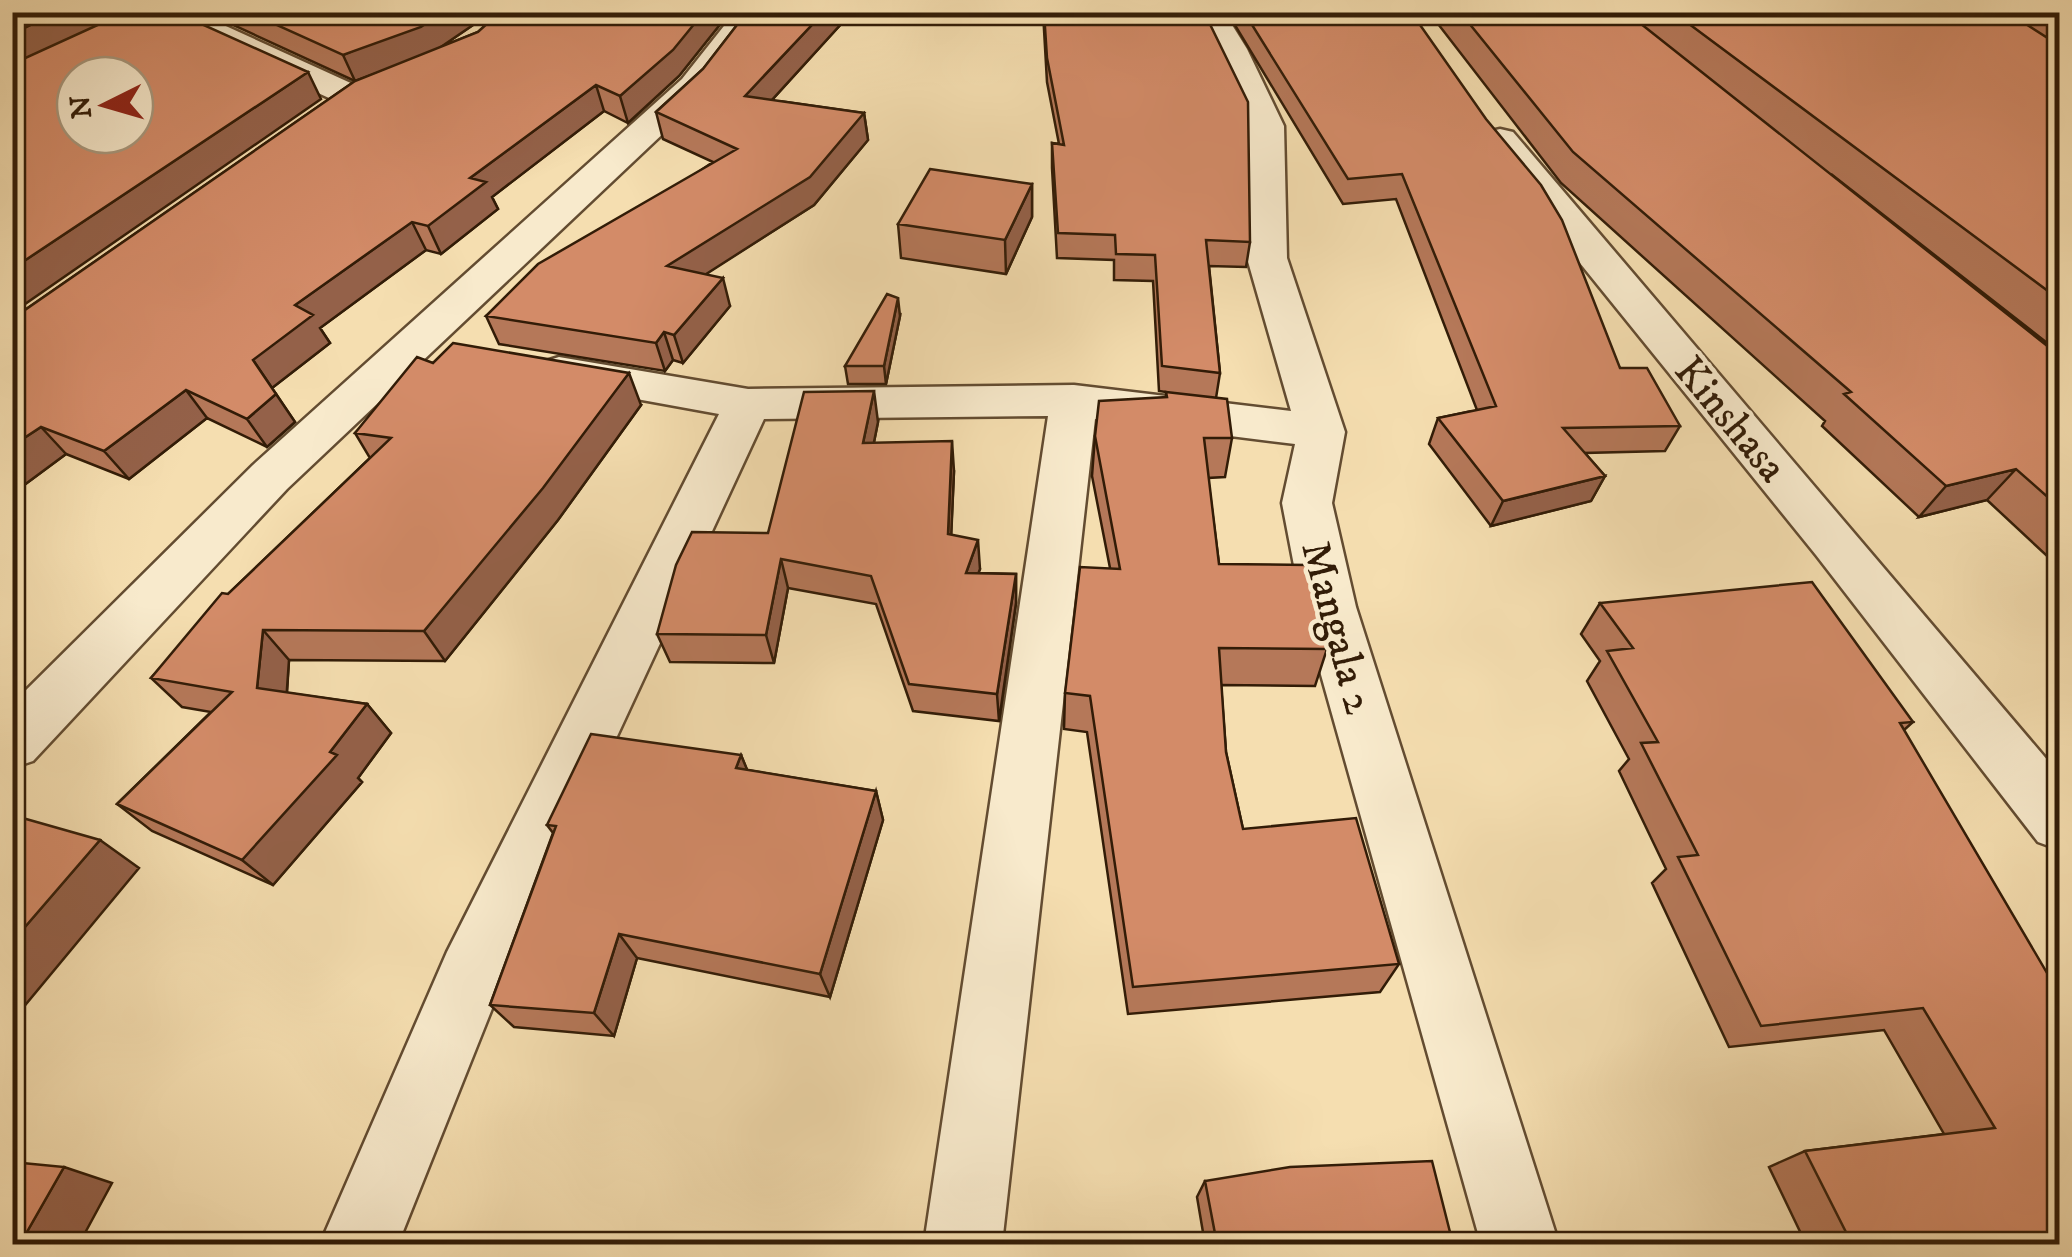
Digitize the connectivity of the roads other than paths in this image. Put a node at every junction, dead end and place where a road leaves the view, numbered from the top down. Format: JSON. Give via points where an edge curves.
{"nodes":[{"id":1,"x":752,"y":12,"type":"edge"},
{"id":2,"x":1208,"y":12,"type":"edge"},
{"id":3,"x":158,"y":15,"type":"edge"},
{"id":4,"x":353,"y":100,"type":"edge"},
{"id":5,"x":1474,"y":105,"type":"edge"},
{"id":6,"x":414,"y":348,"type":"junction"},
{"id":7,"x":1074,"y":400,"type":"junction"},
{"id":8,"x":748,"y":404,"type":"junction"},
{"id":9,"x":1321,"y":432,"type":"junction"},
{"id":10,"x":12,"y":743,"type":"edge"},
{"id":11,"x":2060,"y":822,"type":"edge"},
{"id":12,"x":359,"y":1244,"type":"edge"},
{"id":13,"x":962,"y":1244,"type":"edge"},
{"id":14,"x":1520,"y":1244,"type":"edge"}],
"edges":[{"from":1,"to":6,"type":"street","via":[[694,86]]},
{"from":2,"to":9,"type":"street","name":"Mangala 2","via":[[1266,126],[1268,258]]},
{"from":3,"to":4,"type":"street"},
{"from":5,"to":11,"type":"street","name":"Kinshasa"},
{"from":6,"to":8,"type":"street"},
{"from":6,"to":10,"type":"street","via":[[270,477]]},
{"from":7,"to":8,"type":"street"},
{"from":7,"to":9,"type":"street"},
{"from":7,"to":13,"type":"street"},
{"from":8,"to":12,"type":"street","via":[[471,976]]},
{"from":9,"to":14,"type":"street","name":"Mangala 2","via":[[1307,503],[1329,607]]}]}
